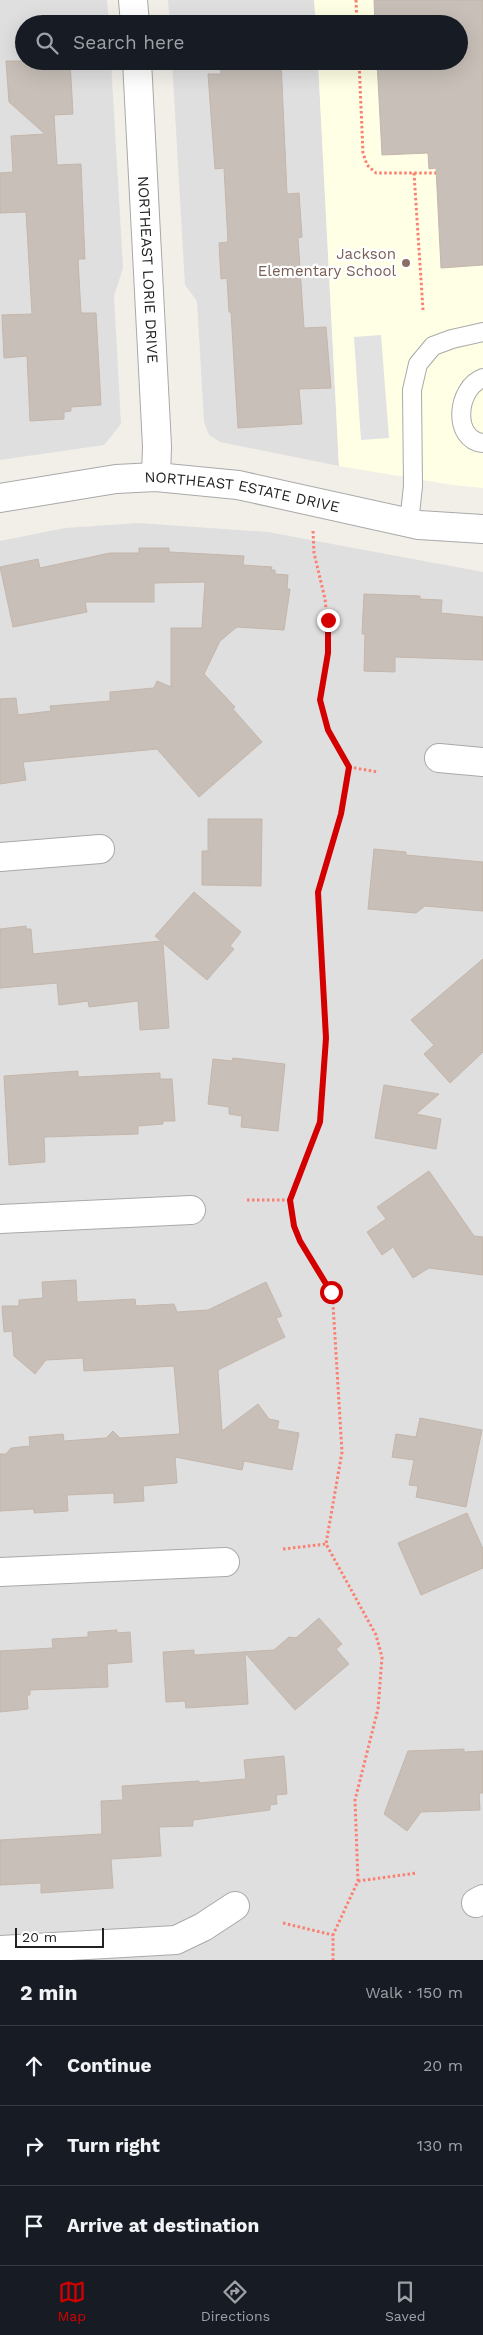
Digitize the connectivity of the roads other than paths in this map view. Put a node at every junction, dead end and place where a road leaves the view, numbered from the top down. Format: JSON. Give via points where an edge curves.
{"nodes":[{"id":1,"x":133,"y":0,"type":"edge"},
{"id":2,"x":134,"y":15,"type":"edge"},
{"id":3,"x":137,"y":70,"type":"edge"},
{"id":4,"x":483,"y":332,"type":"edge"},
{"id":5,"x":483,"y":378,"type":"edge"},
{"id":6,"x":483,"y":443,"type":"edge"},
{"id":7,"x":156,"y":477,"type":"junction"},
{"id":8,"x":0,"y":498,"type":"edge"},
{"id":9,"x":409,"y":523,"type":"junction"},
{"id":10,"x":483,"y":529,"type":"edge"},
{"id":11,"x":439,"y":758,"type":"dead end"},
{"id":12,"x":483,"y":762,"type":"edge"},
{"id":13,"x":100,"y":849,"type":"dead end"},
{"id":14,"x":0,"y":857,"type":"edge"},
{"id":15,"x":191,"y":1210,"type":"dead end"},
{"id":16,"x":0,"y":1219,"type":"edge"},
{"id":17,"x":225,"y":1562,"type":"dead end"},
{"id":18,"x":0,"y":1572,"type":"edge"},
{"id":19,"x":235,"y":1906,"type":"dead end"},
{"id":20,"x":0,"y":1950,"type":"edge"}],
"edges":[{"from":1,"to":2,"type":"street"},
{"from":3,"to":7,"type":"street","name":"NORTHEAST LORIE DRIVE"},
{"from":4,"to":9,"type":"lane","via":[[433,346],[418,364],[412,390],[413,486]]},
{"from":5,"to":6,"type":"lane","via":[[466,392],[461,407],[467,435]]},
{"from":7,"to":8,"type":"street","name":"NORTHEAST ESTATE DRIVE","via":[[116,479]]},
{"from":7,"to":9,"type":"street","name":"NORTHEAST ESTATE DRIVE","via":[[238,485]]},
{"from":9,"to":10,"type":"street","name":"NORTHEAST ESTATE DRIVE"},
{"from":11,"to":12,"type":"street"},
{"from":13,"to":14,"type":"street"},
{"from":15,"to":16,"type":"street"},
{"from":17,"to":18,"type":"street"},
{"from":19,"to":20,"type":"street","via":[[176,1940]]}]}
